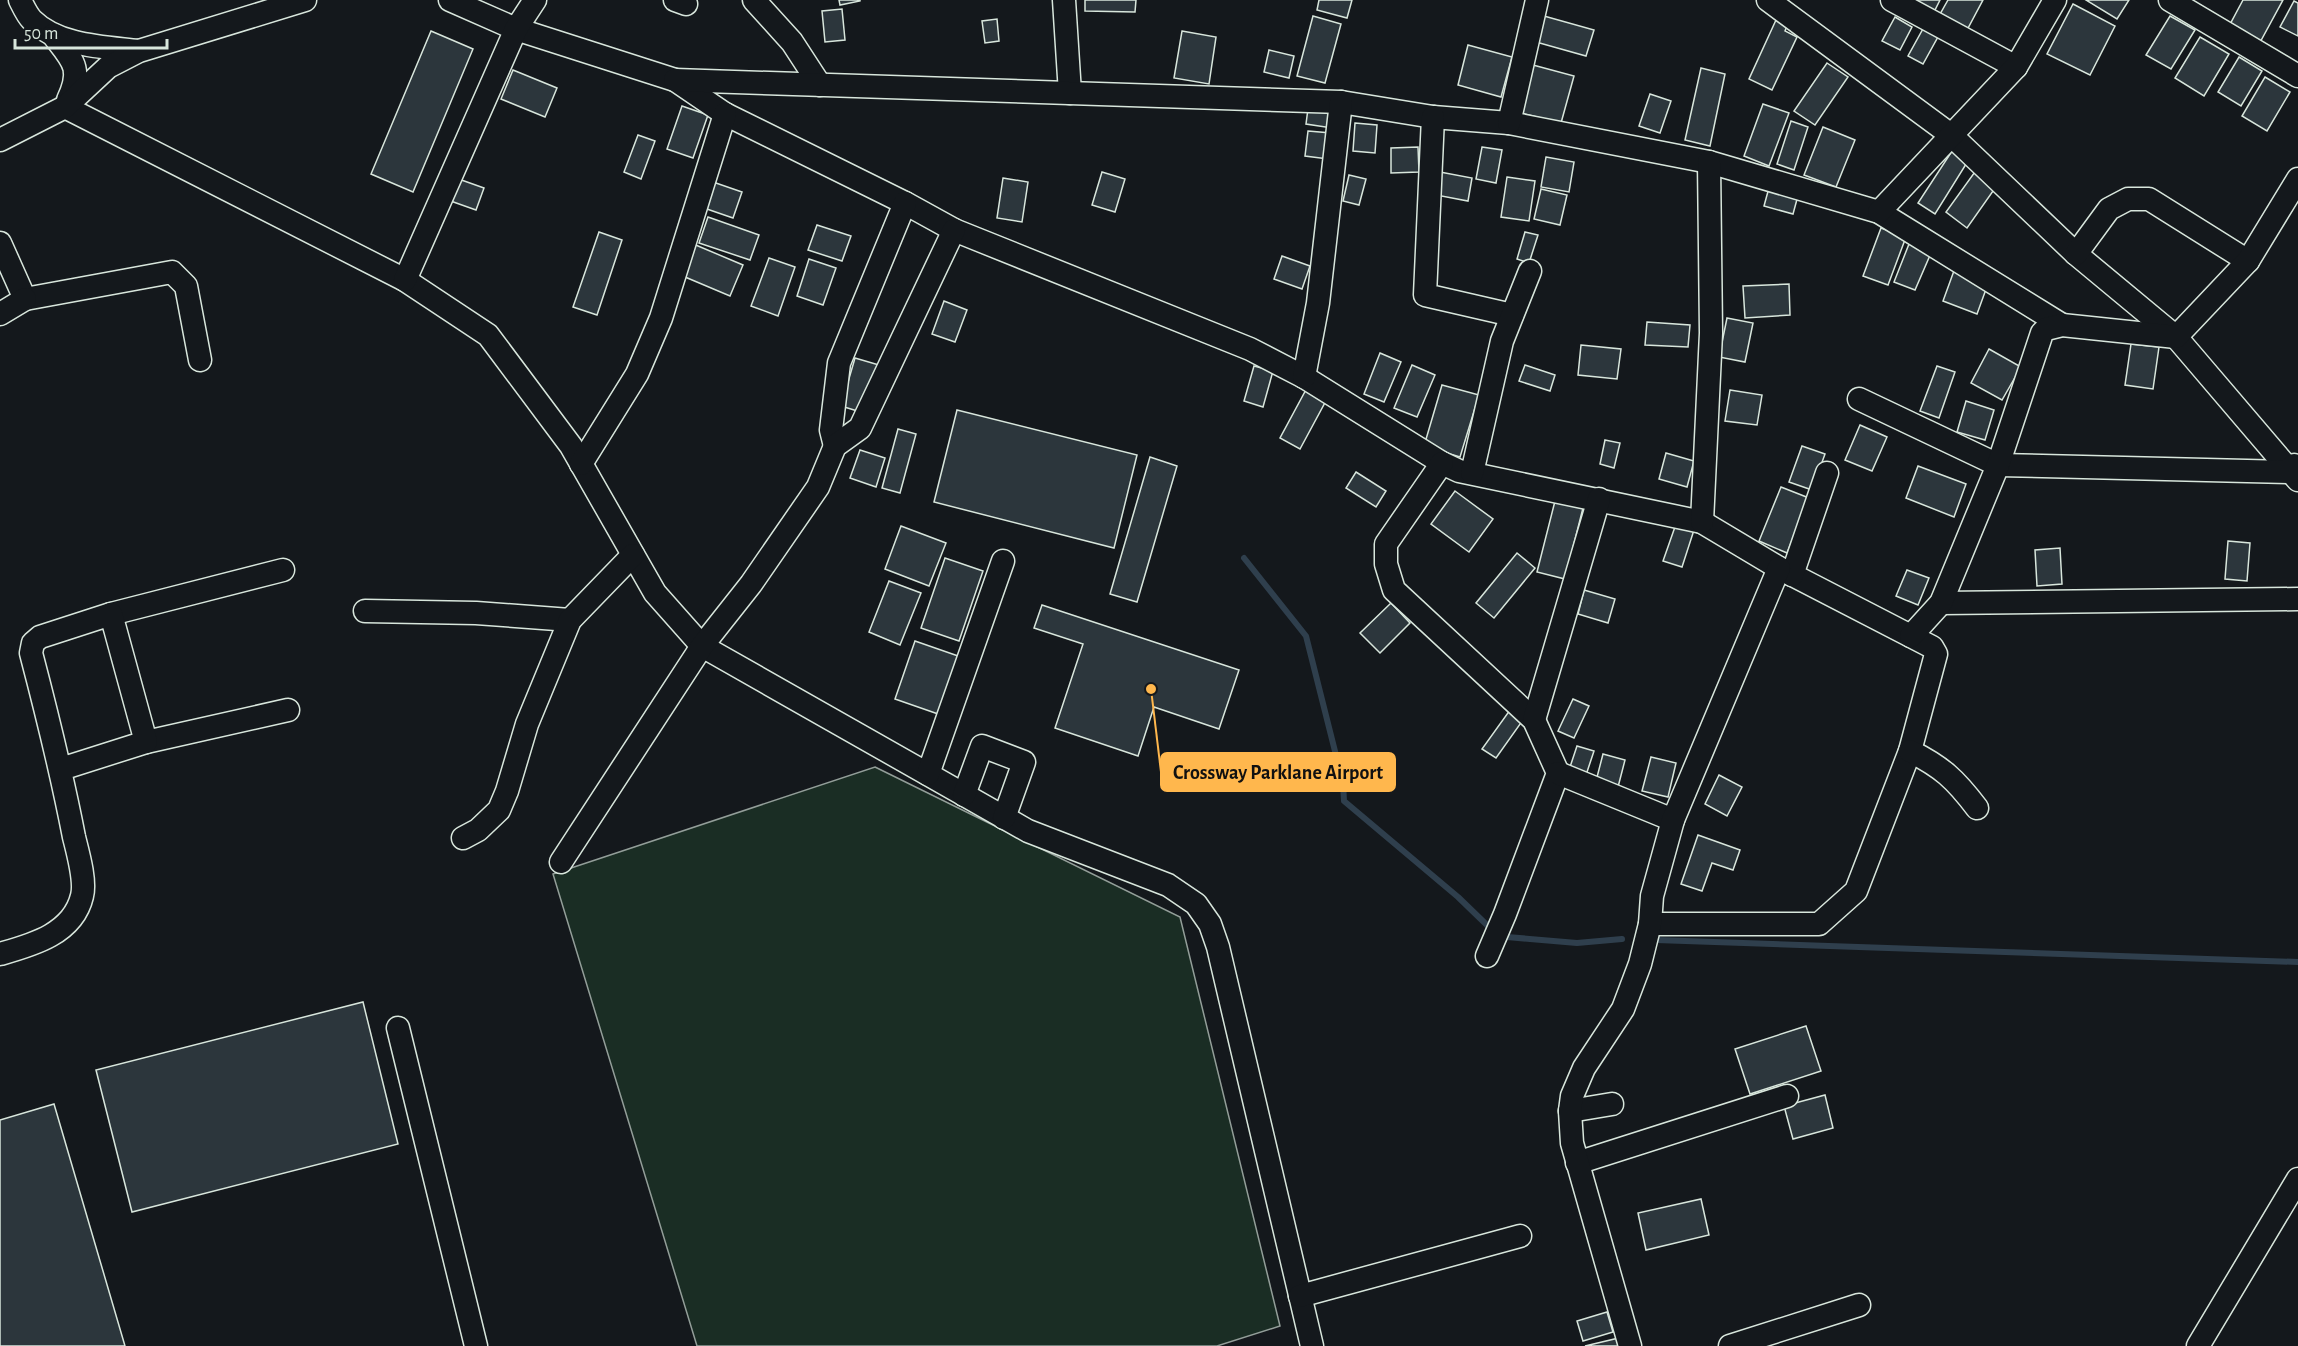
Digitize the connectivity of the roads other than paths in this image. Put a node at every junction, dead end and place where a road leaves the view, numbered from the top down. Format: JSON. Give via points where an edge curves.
{"nodes":[{"id":1,"x":20,"y":0,"type":"edge"},
{"id":2,"x":305,"y":0,"type":"edge"},
{"id":3,"x":450,"y":0,"type":"edge"},
{"id":4,"x":535,"y":0,"type":"edge"},
{"id":5,"x":754,"y":0,"type":"edge"},
{"id":6,"x":1064,"y":0,"type":"edge"},
{"id":7,"x":1537,"y":0,"type":"edge"},
{"id":8,"x":1768,"y":0,"type":"edge"},
{"id":9,"x":1892,"y":0,"type":"edge"},
{"id":10,"x":2055,"y":0,"type":"edge"},
{"id":11,"x":2170,"y":0,"type":"edge"},
{"id":12,"x":516,"y":29,"type":"junction"},
{"id":13,"x":53,"y":35,"type":"junction"},
{"id":14,"x":139,"y":51,"type":"junction"},
{"id":15,"x":2016,"y":67,"type":"junction"},
{"id":16,"x":2298,"y":75,"type":"edge"},
{"id":17,"x":675,"y":80,"type":"junction"},
{"id":18,"x":820,"y":85,"type":"junction"},
{"id":19,"x":1070,"y":93,"type":"junction"},
{"id":20,"x":1341,"y":102,"type":"junction"},
{"id":21,"x":65,"y":107,"type":"junction"},
{"id":22,"x":725,"y":114,"type":"junction"},
{"id":23,"x":1433,"y":117,"type":"junction"},
{"id":24,"x":1509,"y":123,"type":"junction"},
{"id":25,"x":1952,"y":135,"type":"junction"},
{"id":26,"x":0,"y":140,"type":"edge"},
{"id":27,"x":1709,"y":162,"type":"junction"},
{"id":28,"x":2298,"y":179,"type":"edge"},
{"id":29,"x":905,"y":203,"type":"junction"},
{"id":30,"x":1879,"y":212,"type":"junction"},
{"id":31,"x":954,"y":230,"type":"junction"},
{"id":32,"x":0,"y":243,"type":"edge"},
{"id":33,"x":2076,"y":254,"type":"junction"},
{"id":34,"x":2248,"y":261,"type":"junction"},
{"id":35,"x":1530,"y":271,"type":"dead end"},
{"id":36,"x":405,"y":280,"type":"junction"},
{"id":37,"x":25,"y":299,"type":"junction"},
{"id":38,"x":0,"y":314,"type":"edge"},
{"id":39,"x":1512,"y":315,"type":"junction"},
{"id":40,"x":2062,"y":325,"type":"junction"},
{"id":41,"x":2176,"y":337,"type":"junction"},
{"id":42,"x":200,"y":360,"type":"dead end"},
{"id":43,"x":1304,"y":377,"type":"junction"},
{"id":44,"x":1859,"y":399,"type":"dead end"},
{"id":45,"x":835,"y":446,"type":"junction"},
{"id":46,"x":1442,"y":463,"type":"junction"},
{"id":47,"x":581,"y":465,"type":"junction"},
{"id":48,"x":1998,"y":465,"type":"junction"},
{"id":49,"x":2295,"y":470,"type":"edge"},
{"id":50,"x":1472,"y":473,"type":"junction"},
{"id":51,"x":1827,"y":473,"type":"dead end"},
{"id":52,"x":1599,"y":499,"type":"junction"},
{"id":53,"x":1702,"y":522,"type":"junction"},
{"id":54,"x":633,"y":555,"type":"junction"},
{"id":55,"x":1003,"y":561,"type":"dead end"},
{"id":56,"x":283,"y":570,"type":"dead end"},
{"id":57,"x":1786,"y":571,"type":"junction"},
{"id":58,"x":2298,"y":599,"type":"edge"},
{"id":59,"x":1941,"y":603,"type":"junction"},
{"id":60,"x":365,"y":610,"type":"dead end"},
{"id":61,"x":111,"y":614,"type":"junction"},
{"id":62,"x":570,"y":620,"type":"junction"},
{"id":63,"x":1911,"y":636,"type":"junction"},
{"id":64,"x":702,"y":646,"type":"junction"},
{"id":65,"x":288,"y":710,"type":"dead end"},
{"id":66,"x":1534,"y":720,"type":"junction"},
{"id":67,"x":146,"y":742,"type":"junction"},
{"id":68,"x":1910,"y":751,"type":"junction"},
{"id":69,"x":61,"y":768,"type":"junction"},
{"id":70,"x":1558,"y":773,"type":"junction"},
{"id":71,"x":928,"y":774,"type":"junction"},
{"id":72,"x":963,"y":795,"type":"junction"},
{"id":73,"x":1977,"y":808,"type":"dead end"},
{"id":74,"x":1004,"y":818,"type":"junction"},
{"id":75,"x":1673,"y":820,"type":"junction"},
{"id":76,"x":463,"y":838,"type":"dead end"},
{"id":77,"x":561,"y":862,"type":"dead end"},
{"id":78,"x":1650,"y":924,"type":"junction"},
{"id":79,"x":0,"y":954,"type":"edge"},
{"id":80,"x":1487,"y":956,"type":"dead end"},
{"id":81,"x":398,"y":1028,"type":"dead end"},
{"id":82,"x":1786,"y":1096,"type":"dead end"},
{"id":83,"x":1612,"y":1104,"type":"dead end"},
{"id":84,"x":1570,"y":1111,"type":"junction"},
{"id":85,"x":1577,"y":1162,"type":"junction"},
{"id":86,"x":2298,"y":1179,"type":"edge"},
{"id":87,"x":1520,"y":1236,"type":"dead end"},
{"id":88,"x":1300,"y":1296,"type":"junction"},
{"id":89,"x":1859,"y":1305,"type":"dead end"},
{"id":90,"x":1309,"y":1345,"type":"edge"},
{"id":91,"x":476,"y":1346,"type":"edge"},
{"id":92,"x":1630,"y":1346,"type":"edge"},
{"id":93,"x":1730,"y":1346,"type":"edge"},
{"id":94,"x":2198,"y":1346,"type":"edge"}],
"edges":[{"from":1,"to":13,"type":"street","via":[[31,19]]},
{"from":2,"to":14,"type":"street"},
{"from":3,"to":12,"type":"street"},
{"from":4,"to":12,"type":"street"},
{"from":5,"to":18,"type":"street","via":[[792,42]]},
{"from":6,"to":19,"type":"street"},
{"from":7,"to":24,"type":"street"},
{"from":8,"to":25,"type":"street"},
{"from":9,"to":15,"type":"street"},
{"from":10,"to":15,"type":"street"},
{"from":11,"to":16,"type":"street"},
{"from":12,"to":17,"type":"street"},
{"from":12,"to":36,"type":"street"},
{"from":13,"to":14,"type":"street"},
{"from":13,"to":21,"type":"street","via":[[77,74]]},
{"from":14,"to":21,"type":"street","via":[[108,67]]},
{"from":15,"to":25,"type":"street"},
{"from":17,"to":18,"type":"street"},
{"from":17,"to":22,"type":"street"},
{"from":18,"to":19,"type":"street"},
{"from":19,"to":20,"type":"street"},
{"from":20,"to":23,"type":"street"},
{"from":20,"to":43,"type":"street","via":[[1318,303]]},
{"from":21,"to":26,"type":"street"},
{"from":21,"to":36,"type":"street"},
{"from":22,"to":29,"type":"street"},
{"from":22,"to":47,"type":"street","via":[[661,318],[637,374]]},
{"from":23,"to":24,"type":"street"},
{"from":23,"to":39,"type":"street","via":[[1425,295]]},
{"from":24,"to":27,"type":"street"},
{"from":25,"to":30,"type":"street"},
{"from":25,"to":33,"type":"street"},
{"from":27,"to":30,"type":"street"},
{"from":27,"to":53,"type":"street","via":[[1711,333]]},
{"from":28,"to":34,"type":"street"},
{"from":29,"to":31,"type":"street"},
{"from":29,"to":45,"type":"street","via":[[839,363],[831,430]]},
{"from":30,"to":40,"type":"street"},
{"from":31,"to":43,"type":"street","via":[[1250,349]]},
{"from":31,"to":45,"type":"street","via":[[860,428]]},
{"from":32,"to":37,"type":"street"},
{"from":33,"to":34,"type":"street","via":[[2109,209],[2128,199],[2149,199]]},
{"from":33,"to":41,"type":"street"},
{"from":34,"to":41,"type":"street"},
{"from":35,"to":39,"type":"street"},
{"from":36,"to":47,"type":"street","via":[[488,335]]},
{"from":37,"to":38,"type":"street"},
{"from":37,"to":42,"type":"street","via":[[172,272],[186,286]]},
{"from":39,"to":50,"type":"street","via":[[1502,340]]},
{"from":40,"to":41,"type":"street"},
{"from":40,"to":48,"type":"street","via":[[2042,333]]},
{"from":41,"to":49,"type":"street"},
{"from":43,"to":46,"type":"street"},
{"from":44,"to":48,"type":"street"},
{"from":45,"to":64,"type":"street","via":[[818,487],[751,584]]},
{"from":46,"to":50,"type":"street"},
{"from":46,"to":66,"type":"street","via":[[1386,544],[1386,564],[1394,590]]},
{"from":47,"to":54,"type":"street"},
{"from":48,"to":49,"type":"street"},
{"from":48,"to":59,"type":"street"},
{"from":50,"to":52,"type":"street"},
{"from":51,"to":57,"type":"street"},
{"from":52,"to":53,"type":"street"},
{"from":52,"to":66,"type":"street"},
{"from":53,"to":57,"type":"street"},
{"from":54,"to":62,"type":"street"},
{"from":54,"to":64,"type":"street","via":[[655,593]]},
{"from":55,"to":71,"type":"street"},
{"from":56,"to":61,"type":"street"},
{"from":57,"to":63,"type":"street"},
{"from":57,"to":75,"type":"street"},
{"from":58,"to":59,"type":"street"},
{"from":59,"to":63,"type":"street"},
{"from":60,"to":62,"type":"street"},
{"from":61,"to":67,"type":"street"},
{"from":61,"to":69,"type":"street","via":[[40,637],[33,643],[32,653]]},
{"from":62,"to":76,"type":"street","via":[[527,724],[499,810]]},
{"from":63,"to":68,"type":"street","via":[[1932,647],[1936,654]]},
{"from":64,"to":71,"type":"street"},
{"from":64,"to":77,"type":"street"},
{"from":65,"to":67,"type":"street"},
{"from":66,"to":70,"type":"street"},
{"from":67,"to":69,"type":"street"},
{"from":68,"to":73,"type":"street","via":[[1957,782]]},
{"from":68,"to":78,"type":"street","via":[[1856,891],[1818,924]]},
{"from":69,"to":79,"type":"street","via":[[83,896],[72,917],[57,932],[36,944]]},
{"from":70,"to":75,"type":"street"},
{"from":70,"to":80,"type":"street"},
{"from":71,"to":72,"type":"street"},
{"from":72,"to":74,"type":"street"},
{"from":72,"to":74,"type":"street","via":[[982,746],[1024,762]]},
{"from":74,"to":88,"type":"street","via":[[1168,885],[1196,904],[1210,924]]},
{"from":75,"to":78,"type":"street","via":[[1652,896]]},
{"from":78,"to":84,"type":"street","via":[[1623,1009],[1584,1068]]},
{"from":81,"to":91,"type":"street"},
{"from":82,"to":85,"type":"street"},
{"from":83,"to":84,"type":"street"},
{"from":84,"to":85,"type":"street"},
{"from":85,"to":92,"type":"street"},
{"from":86,"to":94,"type":"street"},
{"from":87,"to":88,"type":"street"},
{"from":88,"to":90,"type":"street"},
{"from":89,"to":93,"type":"street"}]}
